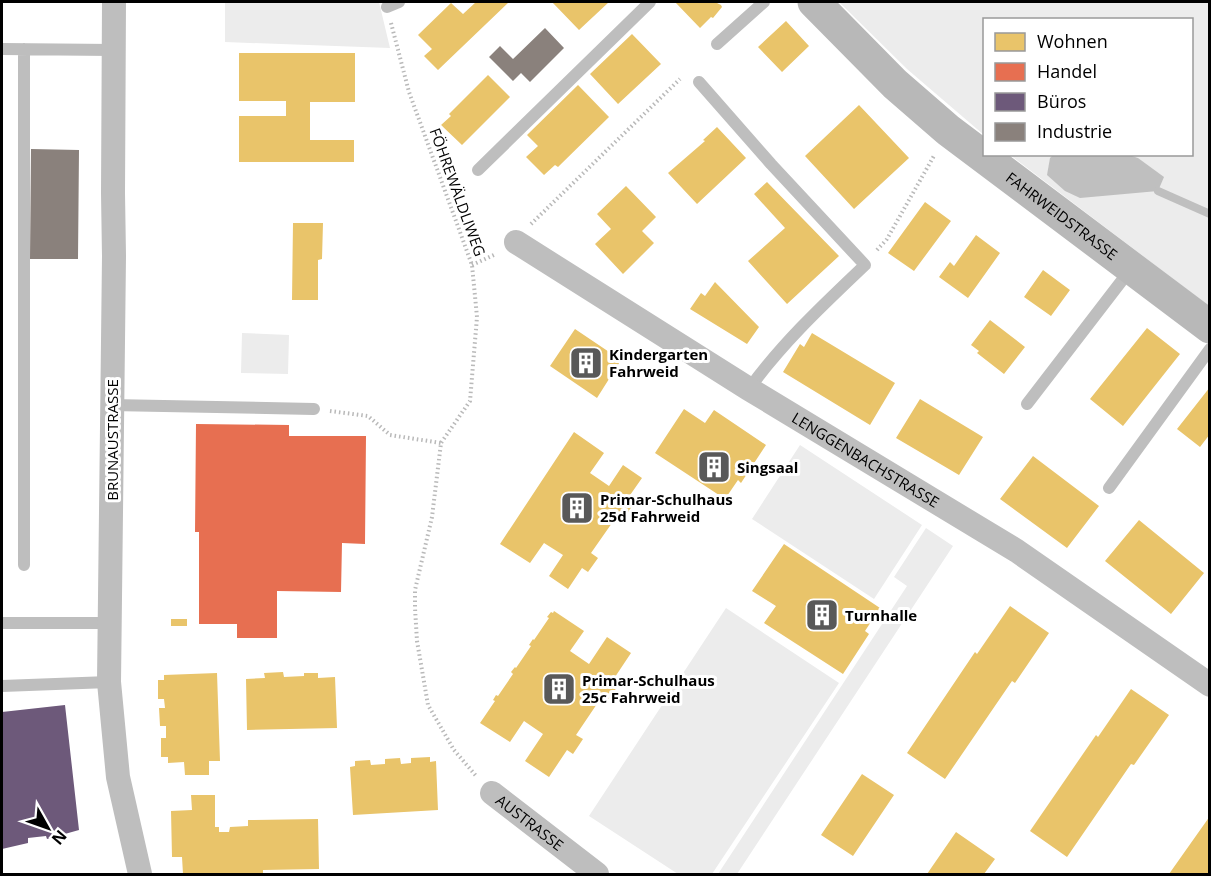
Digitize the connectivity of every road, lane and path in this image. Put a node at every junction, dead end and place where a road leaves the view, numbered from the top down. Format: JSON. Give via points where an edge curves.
{"nodes":[{"id":1,"x":114,"y":2,"type":"edge"},
{"id":2,"x":650,"y":2,"type":"edge"},
{"id":3,"x":764,"y":2,"type":"edge"},
{"id":4,"x":814,"y":2,"type":"edge"},
{"id":5,"x":393,"y":4,"type":"edge"},
{"id":6,"x":717,"y":44,"type":"dead end"},
{"id":7,"x":2,"y":49,"type":"edge"},
{"id":8,"x":24,"y":50,"type":"junction"},
{"id":9,"x":114,"y":50,"type":"junction"},
{"id":10,"x":684,"y":76,"type":"dead end"},
{"id":11,"x":699,"y":82,"type":"dead end"},
{"id":12,"x":948,"y":130,"type":"junction"},
{"id":13,"x":478,"y":170,"type":"dead end"},
{"id":14,"x":516,"y":242,"type":"joint"},
{"id":15,"x":865,"y":265,"type":"junction"},
{"id":16,"x":1130,"y":269,"type":"junction"},
{"id":17,"x":1209,"y":327,"type":"edge"},
{"id":18,"x":1209,"y":349,"type":"edge"},
{"id":19,"x":749,"y":389,"type":"junction"},
{"id":20,"x":1027,"y":404,"type":"dead end"},
{"id":21,"x":111,"y":405,"type":"junction"},
{"id":22,"x":314,"y":409,"type":"joint"},
{"id":23,"x":441,"y":443,"type":"junction"},
{"id":24,"x":1109,"y":488,"type":"dead end"},
{"id":25,"x":24,"y":565,"type":"dead end"},
{"id":26,"x":2,"y":623,"type":"edge"},
{"id":27,"x":110,"y":623,"type":"junction"},
{"id":28,"x":109,"y":682,"type":"junction"},
{"id":29,"x":1209,"y":685,"type":"edge"},
{"id":30,"x":2,"y":686,"type":"edge"},
{"id":31,"x":492,"y":793,"type":"joint"},
{"id":32,"x":140,"y":874,"type":"edge"},
{"id":33,"x":597,"y":874,"type":"edge"}],
"edges":[{"from":1,"to":9,"type":"street","name":"BRUNAUSTRASSE"},
{"from":2,"to":13,"type":"lane"},
{"from":3,"to":6,"type":"lane"},
{"from":4,"to":12,"type":"street","name":"FAHRWEIDSTRASSE","via":[[895,84]]},
{"from":5,"to":23,"type":"path","name":"FÖHREWÄLDLIWEG","via":[[409,92],[472,265],[477,317],[470,401]]},
{"from":7,"to":8,"type":"lane"},
{"from":8,"to":9,"type":"lane"},
{"from":8,"to":25,"type":"lane"},
{"from":9,"to":21,"type":"street","name":"BRUNAUSTRASSE"},
{"from":10,"to":14,"type":"path","via":[[540,214]]},
{"from":11,"to":15,"type":"lane"},
{"from":12,"to":15,"type":"path","via":[[886,239]]},
{"from":12,"to":16,"type":"street","name":"FAHRWEIDSTRASSE"},
{"from":14,"to":19,"type":"street","name":"LENGGENBACHSTRASSE"},
{"from":15,"to":19,"type":"lane","via":[[811,317]]},
{"from":16,"to":17,"type":"street","name":"FAHRWEIDSTRASSE"},
{"from":16,"to":20,"type":"lane"},
{"from":18,"to":24,"type":"lane"},
{"from":19,"to":29,"type":"street","name":"LENGGENBACHSTRASSE","via":[[1017,551]]},
{"from":21,"to":22,"type":"lane"},
{"from":21,"to":27,"type":"street","name":"BRUNAUSTRASSE"},
{"from":22,"to":23,"type":"path","via":[[368,416],[390,435]]},
{"from":23,"to":31,"type":"path","name":"FÖHREWÄLDLIWEG","via":[[432,517],[415,590],[418,651],[428,705],[454,750]]},
{"from":26,"to":27,"type":"lane"},
{"from":27,"to":28,"type":"street","name":"BRUNAUSTRASSE"},
{"from":28,"to":30,"type":"lane"},
{"from":28,"to":32,"type":"street","name":"BRUNAUSTRASSE","via":[[118,777]]},
{"from":31,"to":33,"type":"street","name":"AUSTRASSE"}]}
